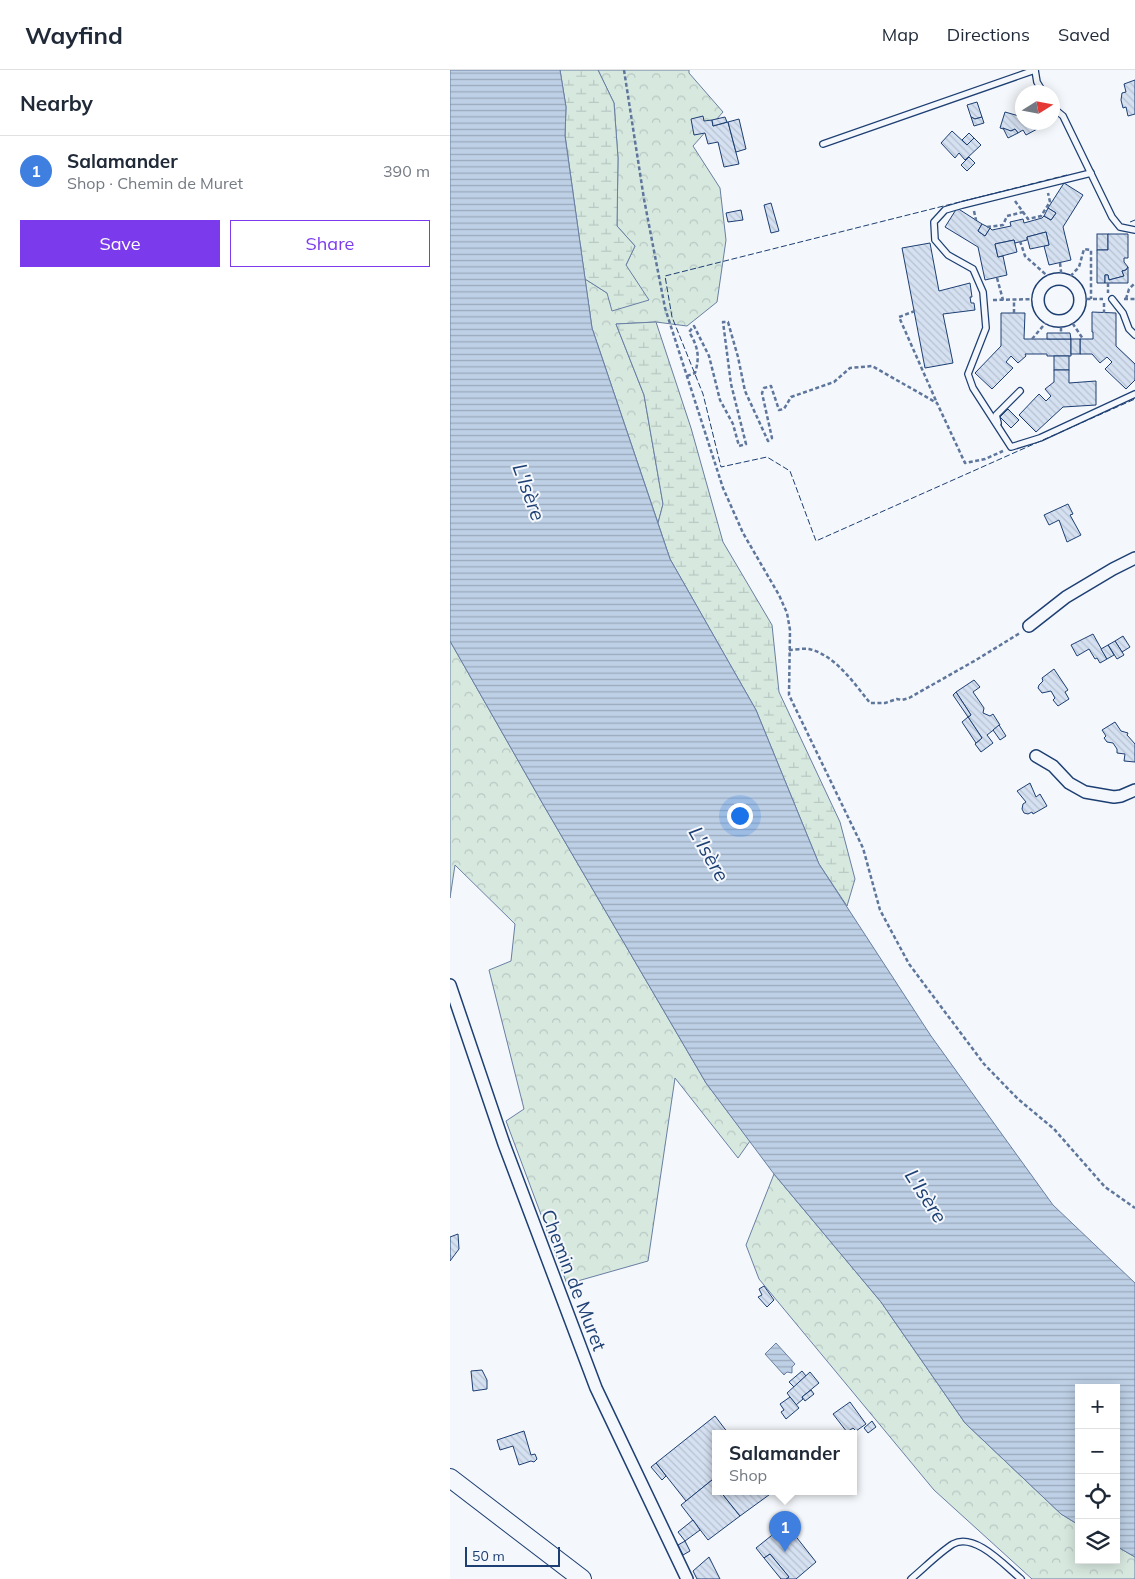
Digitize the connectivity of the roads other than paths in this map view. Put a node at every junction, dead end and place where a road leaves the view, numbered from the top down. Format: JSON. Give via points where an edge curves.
{"nodes":[{"id":1,"x":1035,"y":70,"type":"edge"},
{"id":2,"x":1039,"y":85,"type":"edge"},
{"id":3,"x":1060,"y":114,"type":"edge"},
{"id":4,"x":823,"y":144,"type":"dead end"},
{"id":5,"x":1091,"y":173,"type":"junction"},
{"id":6,"x":1135,"y":230,"type":"edge"},
{"id":7,"x":1112,"y":299,"type":"dead end"},
{"id":8,"x":1060,"y":323,"type":"joint"},
{"id":9,"x":1135,"y":336,"type":"edge"},
{"id":10,"x":1020,"y":391,"type":"dead end"},
{"id":11,"x":1135,"y":394,"type":"edge"},
{"id":12,"x":998,"y":426,"type":"junction"},
{"id":13,"x":1135,"y":558,"type":"edge"},
{"id":14,"x":1030,"y":626,"type":"road end"},
{"id":15,"x":1036,"y":756,"type":"dead end"},
{"id":16,"x":1135,"y":790,"type":"edge"},
{"id":17,"x":450,"y":985,"type":"edge"},
{"id":18,"x":450,"y":1478,"type":"edge"},
{"id":19,"x":582,"y":1579,"type":"edge"},
{"id":20,"x":687,"y":1579,"type":"edge"},
{"id":21,"x":911,"y":1579,"type":"edge"},
{"id":22,"x":1021,"y":1579,"type":"edge"}],
"edges":[{"from":1,"to":2,"type":"lane"},
{"from":1,"to":4,"type":"lane"},
{"from":3,"to":5,"type":"lane"},
{"from":5,"to":6,"type":"lane","via":[[1112,217],[1120,227]]},
{"from":5,"to":12,"type":"lane","via":[[945,210],[934,222],[934,240],[948,255],[973,269],[983,292],[986,328],[968,374],[973,388]]},
{"from":7,"to":9,"type":"lane","via":[[1124,313]]},
{"from":8,"to":8,"type":"street","via":[[1078,308],[1080,296],[1074,286],[1060,280],[1042,287],[1038,299],[1040,310]]},
{"from":10,"to":12,"type":"lane","via":[[996,415]]},
{"from":11,"to":12,"type":"lane","via":[[1040,438],[1011,447]]},
{"from":13,"to":14,"type":"street","via":[[1066,597]]},
{"from":15,"to":16,"type":"street","via":[[1085,792],[1114,797]]},
{"from":17,"to":20,"type":"street","name":"Chemin de Muret","via":[[504,1144],[596,1388]]},
{"from":18,"to":19,"type":"main road"},
{"from":21,"to":22,"type":"lane","via":[[954,1544],[964,1542],[983,1548]]}]}
